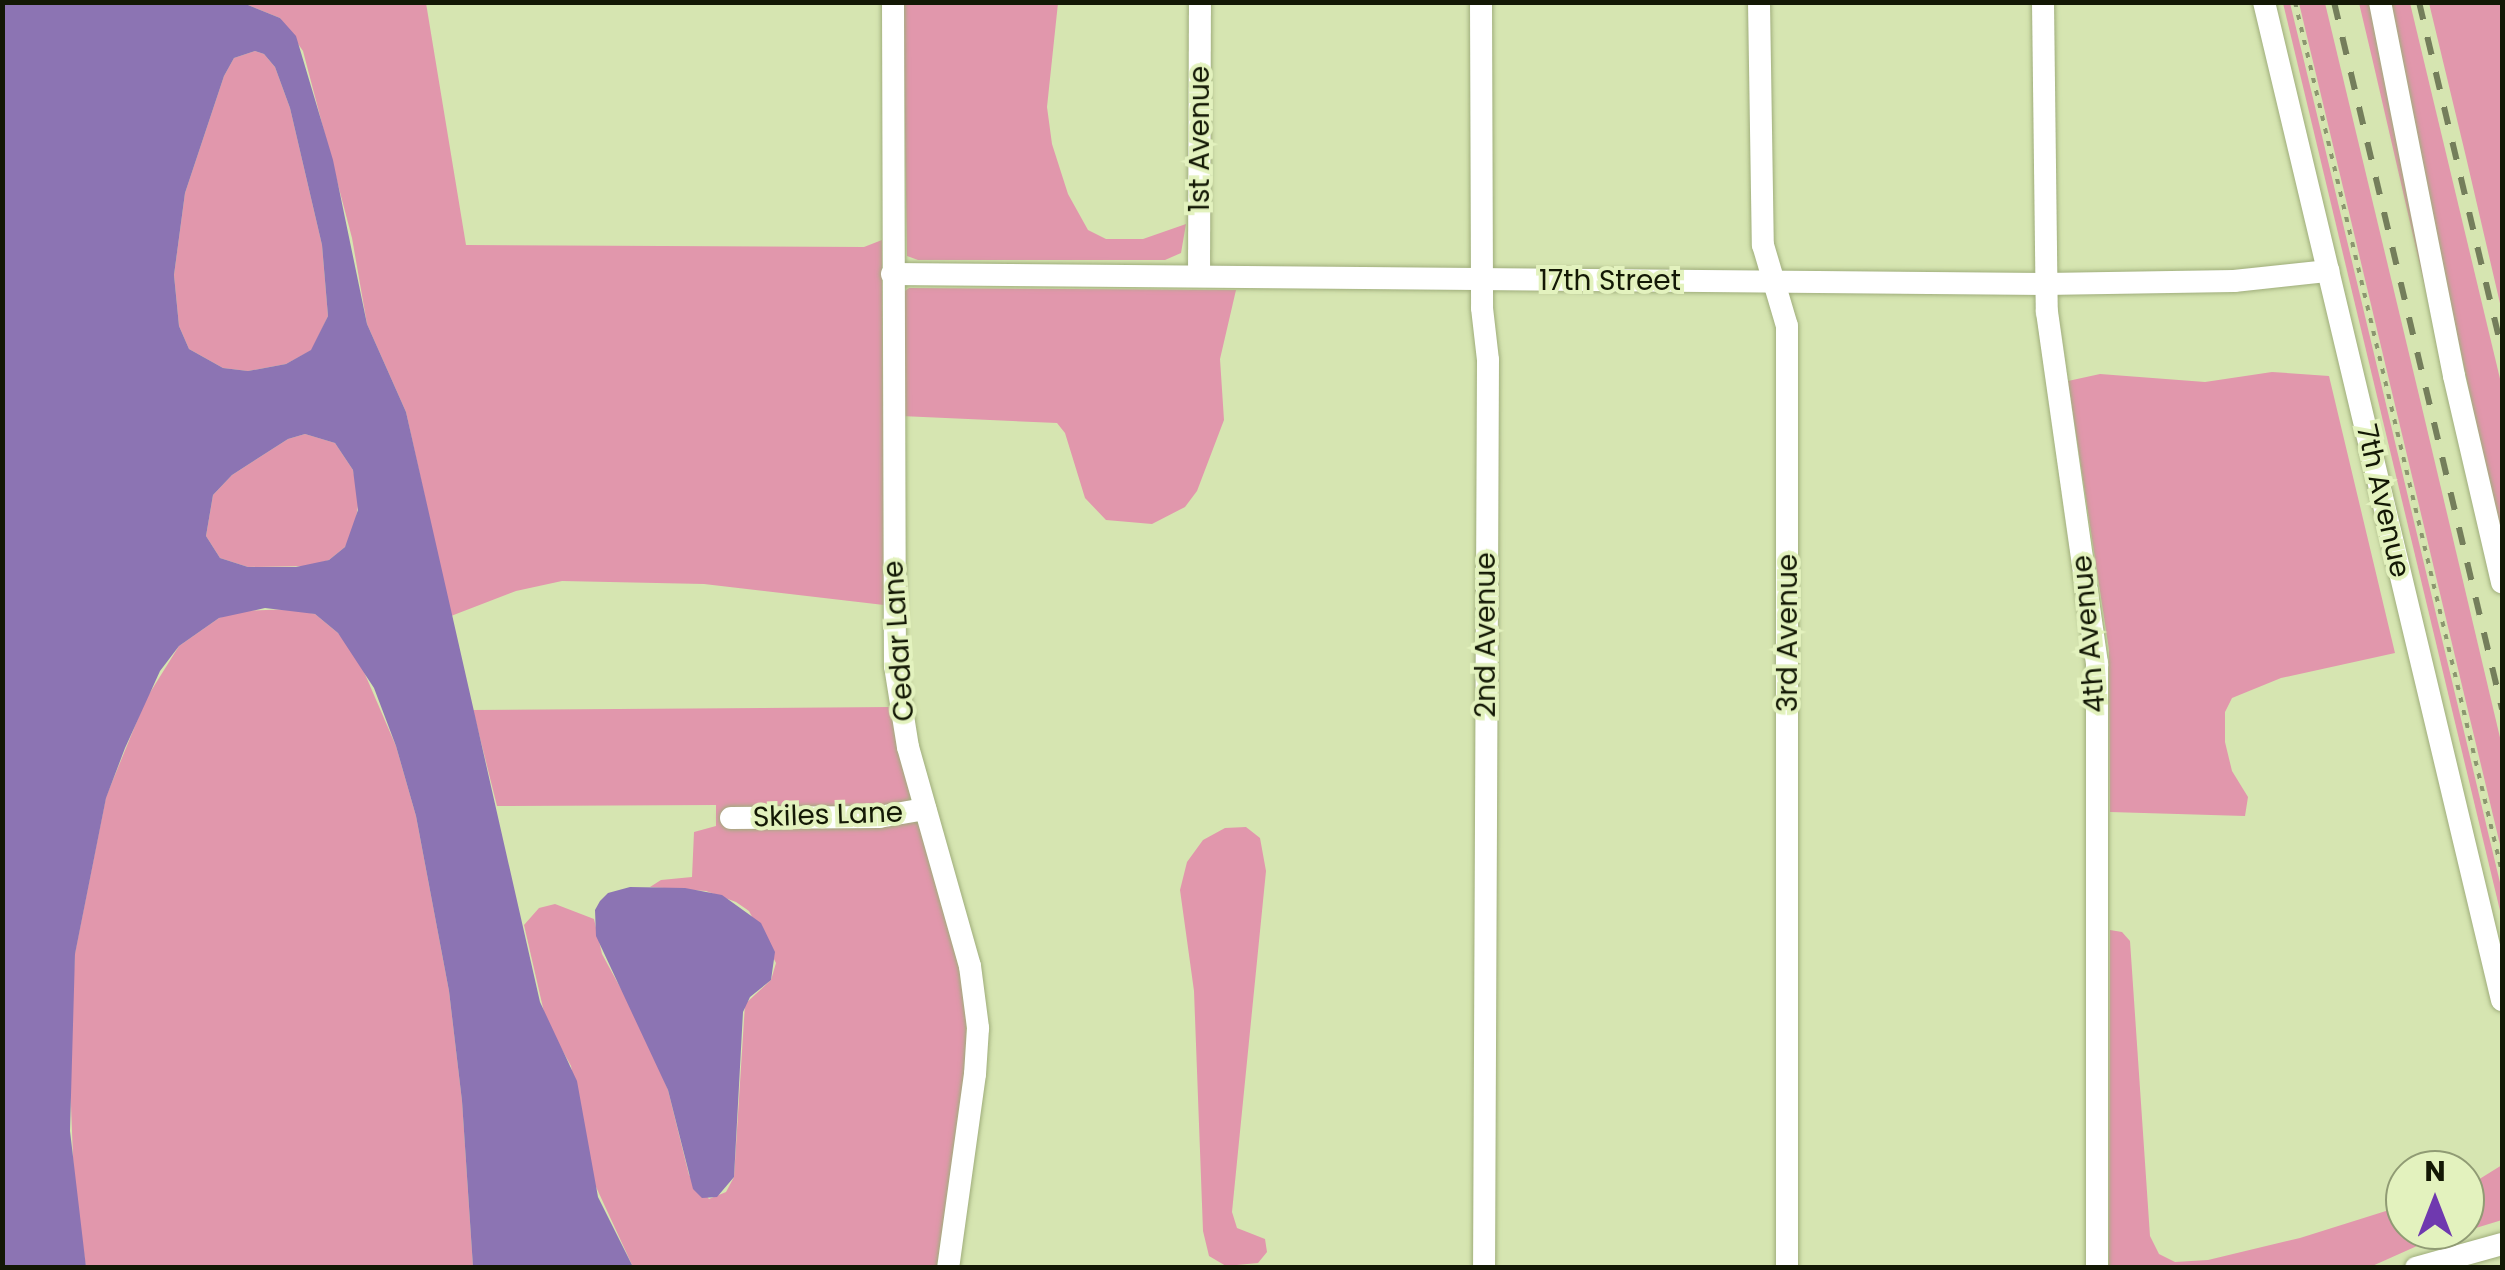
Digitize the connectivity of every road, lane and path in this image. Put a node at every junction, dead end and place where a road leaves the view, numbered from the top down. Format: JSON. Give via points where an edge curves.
{"nodes":[{"id":1,"x":893,"y":2,"type":"edge"},
{"id":2,"x":1200,"y":2,"type":"edge"},
{"id":3,"x":1481,"y":2,"type":"edge"},
{"id":4,"x":1760,"y":2,"type":"edge"},
{"id":5,"x":2043,"y":2,"type":"edge"},
{"id":6,"x":2264,"y":2,"type":"edge"},
{"id":7,"x":2294,"y":2,"type":"edge"},
{"id":8,"x":2380,"y":2,"type":"edge"},
{"id":9,"x":2328,"y":271,"type":"junction"},
{"id":10,"x":892,"y":274,"type":"junction"},
{"id":11,"x":1199,"y":276,"type":"junction"},
{"id":12,"x":1482,"y":280,"type":"junction"},
{"id":13,"x":1774,"y":282,"type":"junction"},
{"id":14,"x":2045,"y":284,"type":"junction"},
{"id":15,"x":2502,"y":582,"type":"edge"},
{"id":16,"x":925,"y":809,"type":"junction"},
{"id":17,"x":731,"y":818,"type":"dead end"},
{"id":18,"x":2502,"y":872,"type":"edge"},
{"id":19,"x":2502,"y":1000,"type":"edge"},
{"id":20,"x":2502,"y":1244,"type":"edge"},
{"id":21,"x":948,"y":1268,"type":"edge"},
{"id":22,"x":1484,"y":1268,"type":"edge"},
{"id":23,"x":1787,"y":1268,"type":"edge"},
{"id":24,"x":2097,"y":1268,"type":"edge"},
{"id":25,"x":2416,"y":1268,"type":"edge"}],
"edges":[{"from":1,"to":10,"type":"street","name":"Cedar Lane"},
{"from":2,"to":11,"type":"street","name":"1st Avenue"},
{"from":3,"to":12,"type":"street","name":"2nd Avenue"},
{"from":4,"to":13,"type":"street","name":"3rd Avenue","via":[[1762,239]]},
{"from":5,"to":14,"type":"street","name":"4th Avenue"},
{"from":6,"to":9,"type":"street","name":"7th Avenue"},
{"from":7,"to":18,"type":"path"},
{"from":8,"to":15,"type":"street"},
{"from":9,"to":14,"type":"street","name":"17th Street","via":[[2234,281]]},
{"from":9,"to":19,"type":"street","name":"7th Avenue"},
{"from":10,"to":11,"type":"street","name":"17th Street"},
{"from":10,"to":16,"type":"street","name":"Cedar Lane","via":[[894,645],[908,747]]},
{"from":11,"to":12,"type":"street","name":"17th Street"},
{"from":12,"to":13,"type":"street","name":"17th Street"},
{"from":12,"to":22,"type":"street","name":"2nd Avenue","via":[[1488,360]]},
{"from":13,"to":14,"type":"street","name":"17th Street"},
{"from":13,"to":23,"type":"street","name":"3rd Avenue","via":[[1786,311],[1787,338]]},
{"from":14,"to":24,"type":"street","name":"4th Avenue","via":[[2096,649]]},
{"from":16,"to":17,"type":"street","name":"Skiles Lane","via":[[890,816]]},
{"from":16,"to":21,"type":"street","name":"Cedar Lane","via":[[970,966],[978,1028]]},
{"from":20,"to":25,"type":"street"}]}
